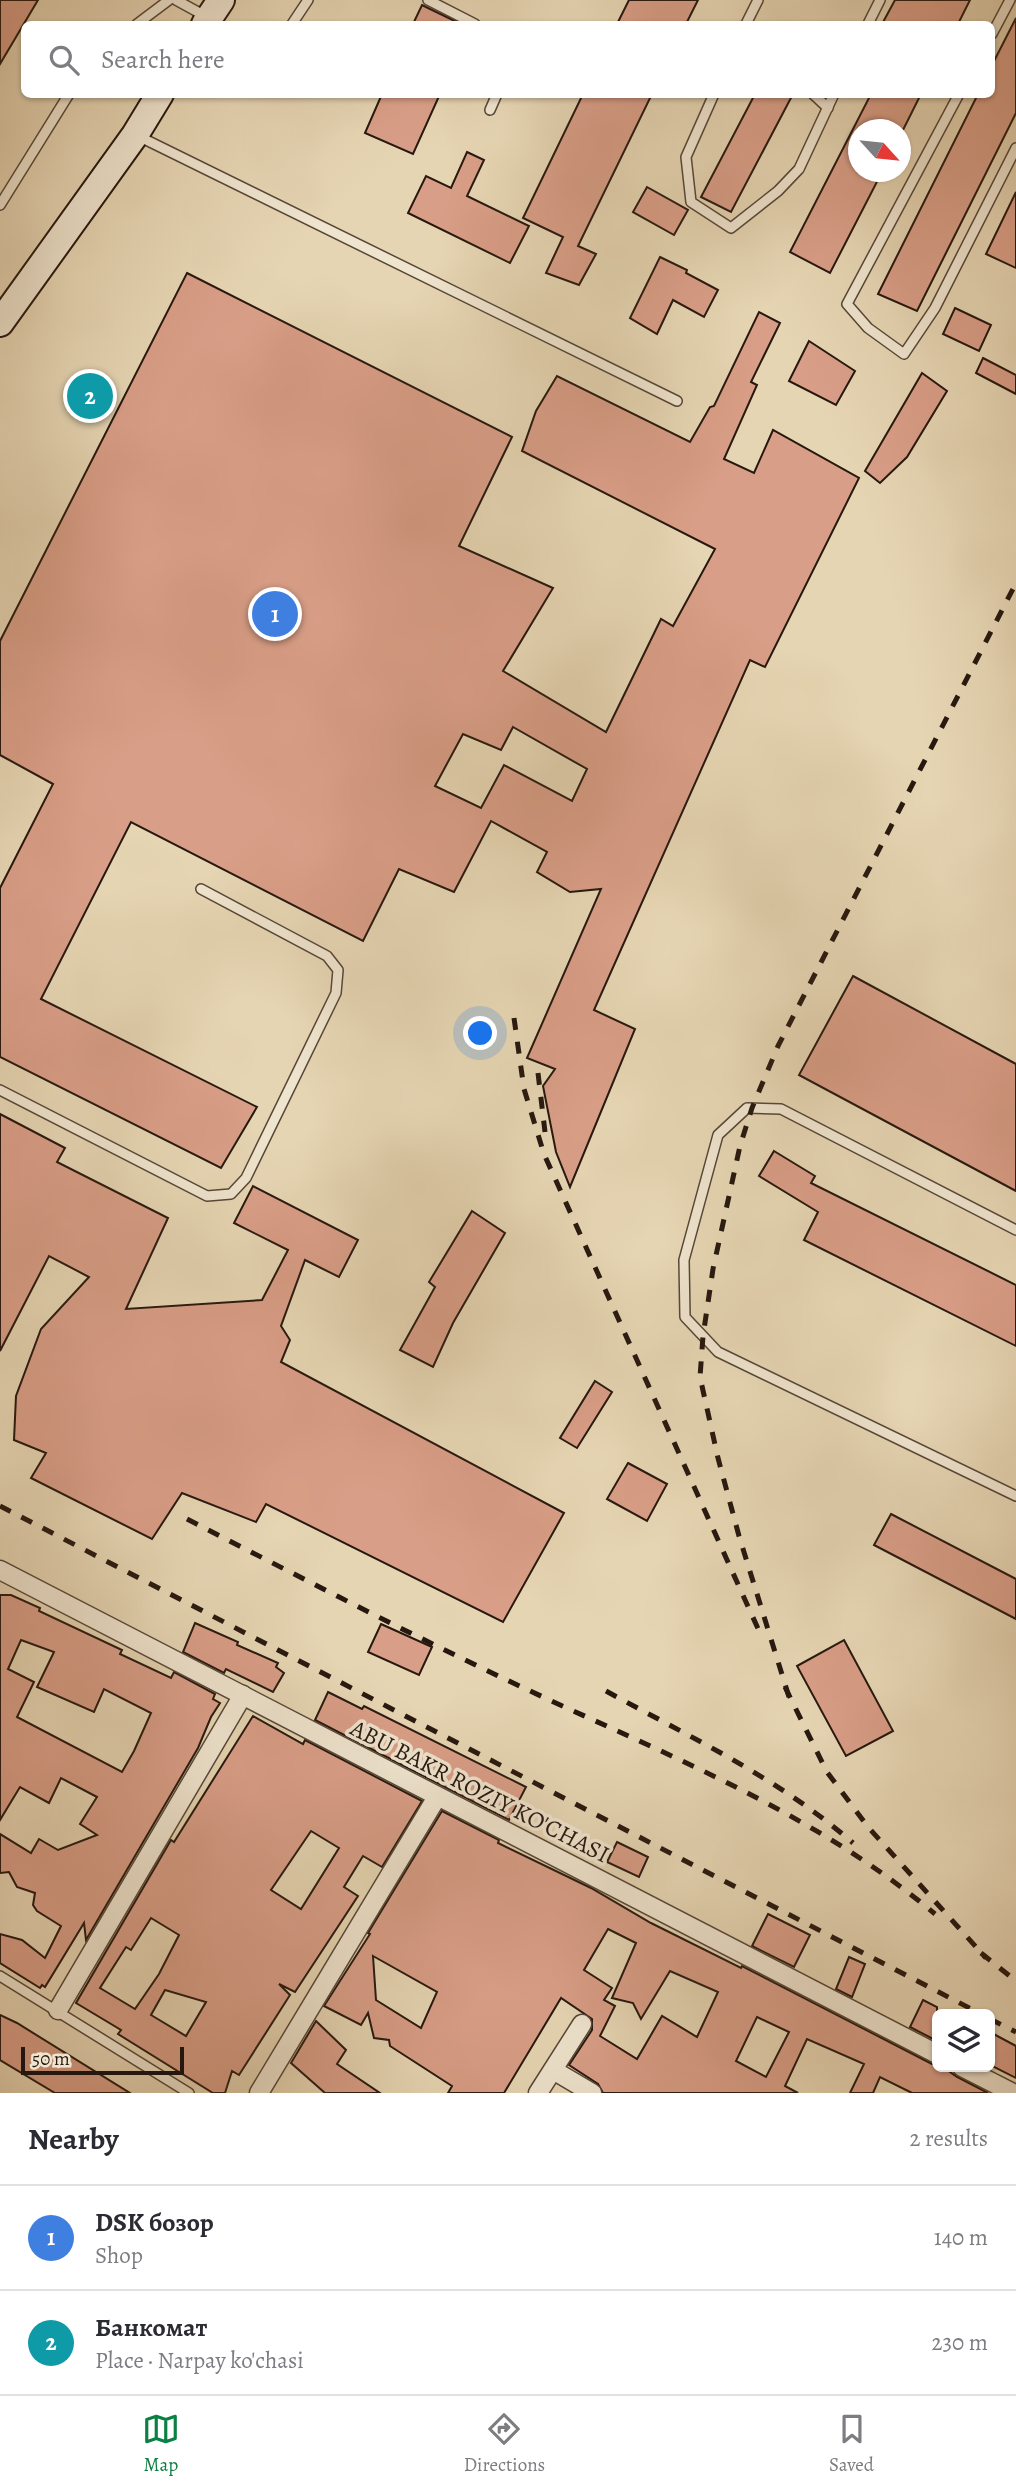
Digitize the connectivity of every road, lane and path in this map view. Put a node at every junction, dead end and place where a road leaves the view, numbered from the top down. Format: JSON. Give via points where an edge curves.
{"nodes":[{"id":1,"x":169,"y":0,"type":"edge"},
{"id":2,"x":176,"y":0,"type":"edge"},
{"id":3,"x":309,"y":0,"type":"edge"},
{"id":4,"x":428,"y":0,"type":"edge"},
{"id":5,"x":758,"y":0,"type":"edge"},
{"id":6,"x":880,"y":0,"type":"edge"},
{"id":7,"x":1010,"y":0,"type":"edge"},
{"id":8,"x":211,"y":14,"type":"edge"},
{"id":9,"x":141,"y":21,"type":"edge"},
{"id":10,"x":294,"y":21,"type":"edge"},
{"id":11,"x":469,"y":21,"type":"edge"},
{"id":12,"x":748,"y":21,"type":"edge"},
{"id":13,"x":870,"y":21,"type":"edge"},
{"id":14,"x":995,"y":28,"type":"edge"},
{"id":15,"x":67,"y":98,"type":"edge"},
{"id":16,"x":158,"y":98,"type":"edge"},
{"id":17,"x":495,"y":98,"type":"edge"},
{"id":18,"x":712,"y":98,"type":"edge"},
{"id":19,"x":817,"y":98,"type":"edge"},
{"id":20,"x":832,"y":98,"type":"edge"},
{"id":21,"x":957,"y":98,"type":"edge"},
{"id":22,"x":828,"y":108,"type":"junction"},
{"id":23,"x":489,"y":110,"type":"dead end"},
{"id":24,"x":135,"y":135,"type":"junction"},
{"id":25,"x":1016,"y":148,"type":"edge"},
{"id":26,"x":0,"y":205,"type":"edge"},
{"id":27,"x":0,"y":323,"type":"edge"},
{"id":28,"x":677,"y":401,"type":"dead end"},
{"id":29,"x":201,"y":889,"type":"dead end"},
{"id":30,"x":0,"y":1090,"type":"edge"},
{"id":31,"x":1016,"y":1230,"type":"edge"},
{"id":32,"x":1016,"y":1496,"type":"edge"},
{"id":33,"x":0,"y":1570,"type":"edge"},
{"id":34,"x":243,"y":1695,"type":"junction"},
{"id":35,"x":437,"y":1797,"type":"junction"},
{"id":36,"x":0,"y":1976,"type":"edge"},
{"id":37,"x":58,"y":2010,"type":"junction"},
{"id":38,"x":582,"y":2024,"type":"dead end"},
{"id":39,"x":932,"y":2051,"type":"edge"},
{"id":40,"x":553,"y":2070,"type":"junction"},
{"id":41,"x":972,"y":2072,"type":"edge"},
{"id":42,"x":189,"y":2093,"type":"edge"},
{"id":43,"x":259,"y":2093,"type":"edge"},
{"id":44,"x":538,"y":2093,"type":"edge"},
{"id":45,"x":592,"y":2093,"type":"edge"},
{"id":46,"x":1013,"y":2093,"type":"edge"}],
"edges":[{"from":1,"to":9,"type":"lane"},
{"from":2,"to":8,"type":"lane"},
{"from":3,"to":10,"type":"lane"},
{"from":4,"to":11,"type":"lane"},
{"from":5,"to":12,"type":"lane"},
{"from":6,"to":13,"type":"lane"},
{"from":7,"to":14,"type":"lane"},
{"from":15,"to":26,"type":"lane"},
{"from":16,"to":24,"type":"main road"},
{"from":17,"to":23,"type":"lane"},
{"from":18,"to":22,"type":"lane","via":[[686,157],[691,202],[731,228],[799,169]]},
{"from":19,"to":22,"type":"lane"},
{"from":20,"to":22,"type":"lane"},
{"from":21,"to":25,"type":"lane","via":[[847,304],[868,328],[904,354],[935,308]]},
{"from":24,"to":27,"type":"main road"},
{"from":24,"to":28,"type":"lane"},
{"from":29,"to":30,"type":"lane","via":[[327,956],[338,970],[336,993],[246,1178],[231,1194],[207,1196]]},
{"from":31,"to":32,"type":"lane","via":[[781,1109],[747,1108],[718,1135],[684,1260],[685,1317],[718,1352]]},
{"from":33,"to":34,"type":"street","name":"ABU BAKR ROZIY KO'CHASI"},
{"from":34,"to":35,"type":"street","name":"ABU BAKR ROZIY KO'CHASI"},
{"from":34,"to":37,"type":"street"},
{"from":35,"to":39,"type":"street","name":"ABU BAKR ROZIY KO'CHASI"},
{"from":35,"to":43,"type":"street"},
{"from":36,"to":37,"type":"lane"},
{"from":37,"to":42,"type":"lane"},
{"from":38,"to":40,"type":"street"},
{"from":40,"to":44,"type":"street"},
{"from":40,"to":45,"type":"street"},
{"from":41,"to":46,"type":"street"}]}
